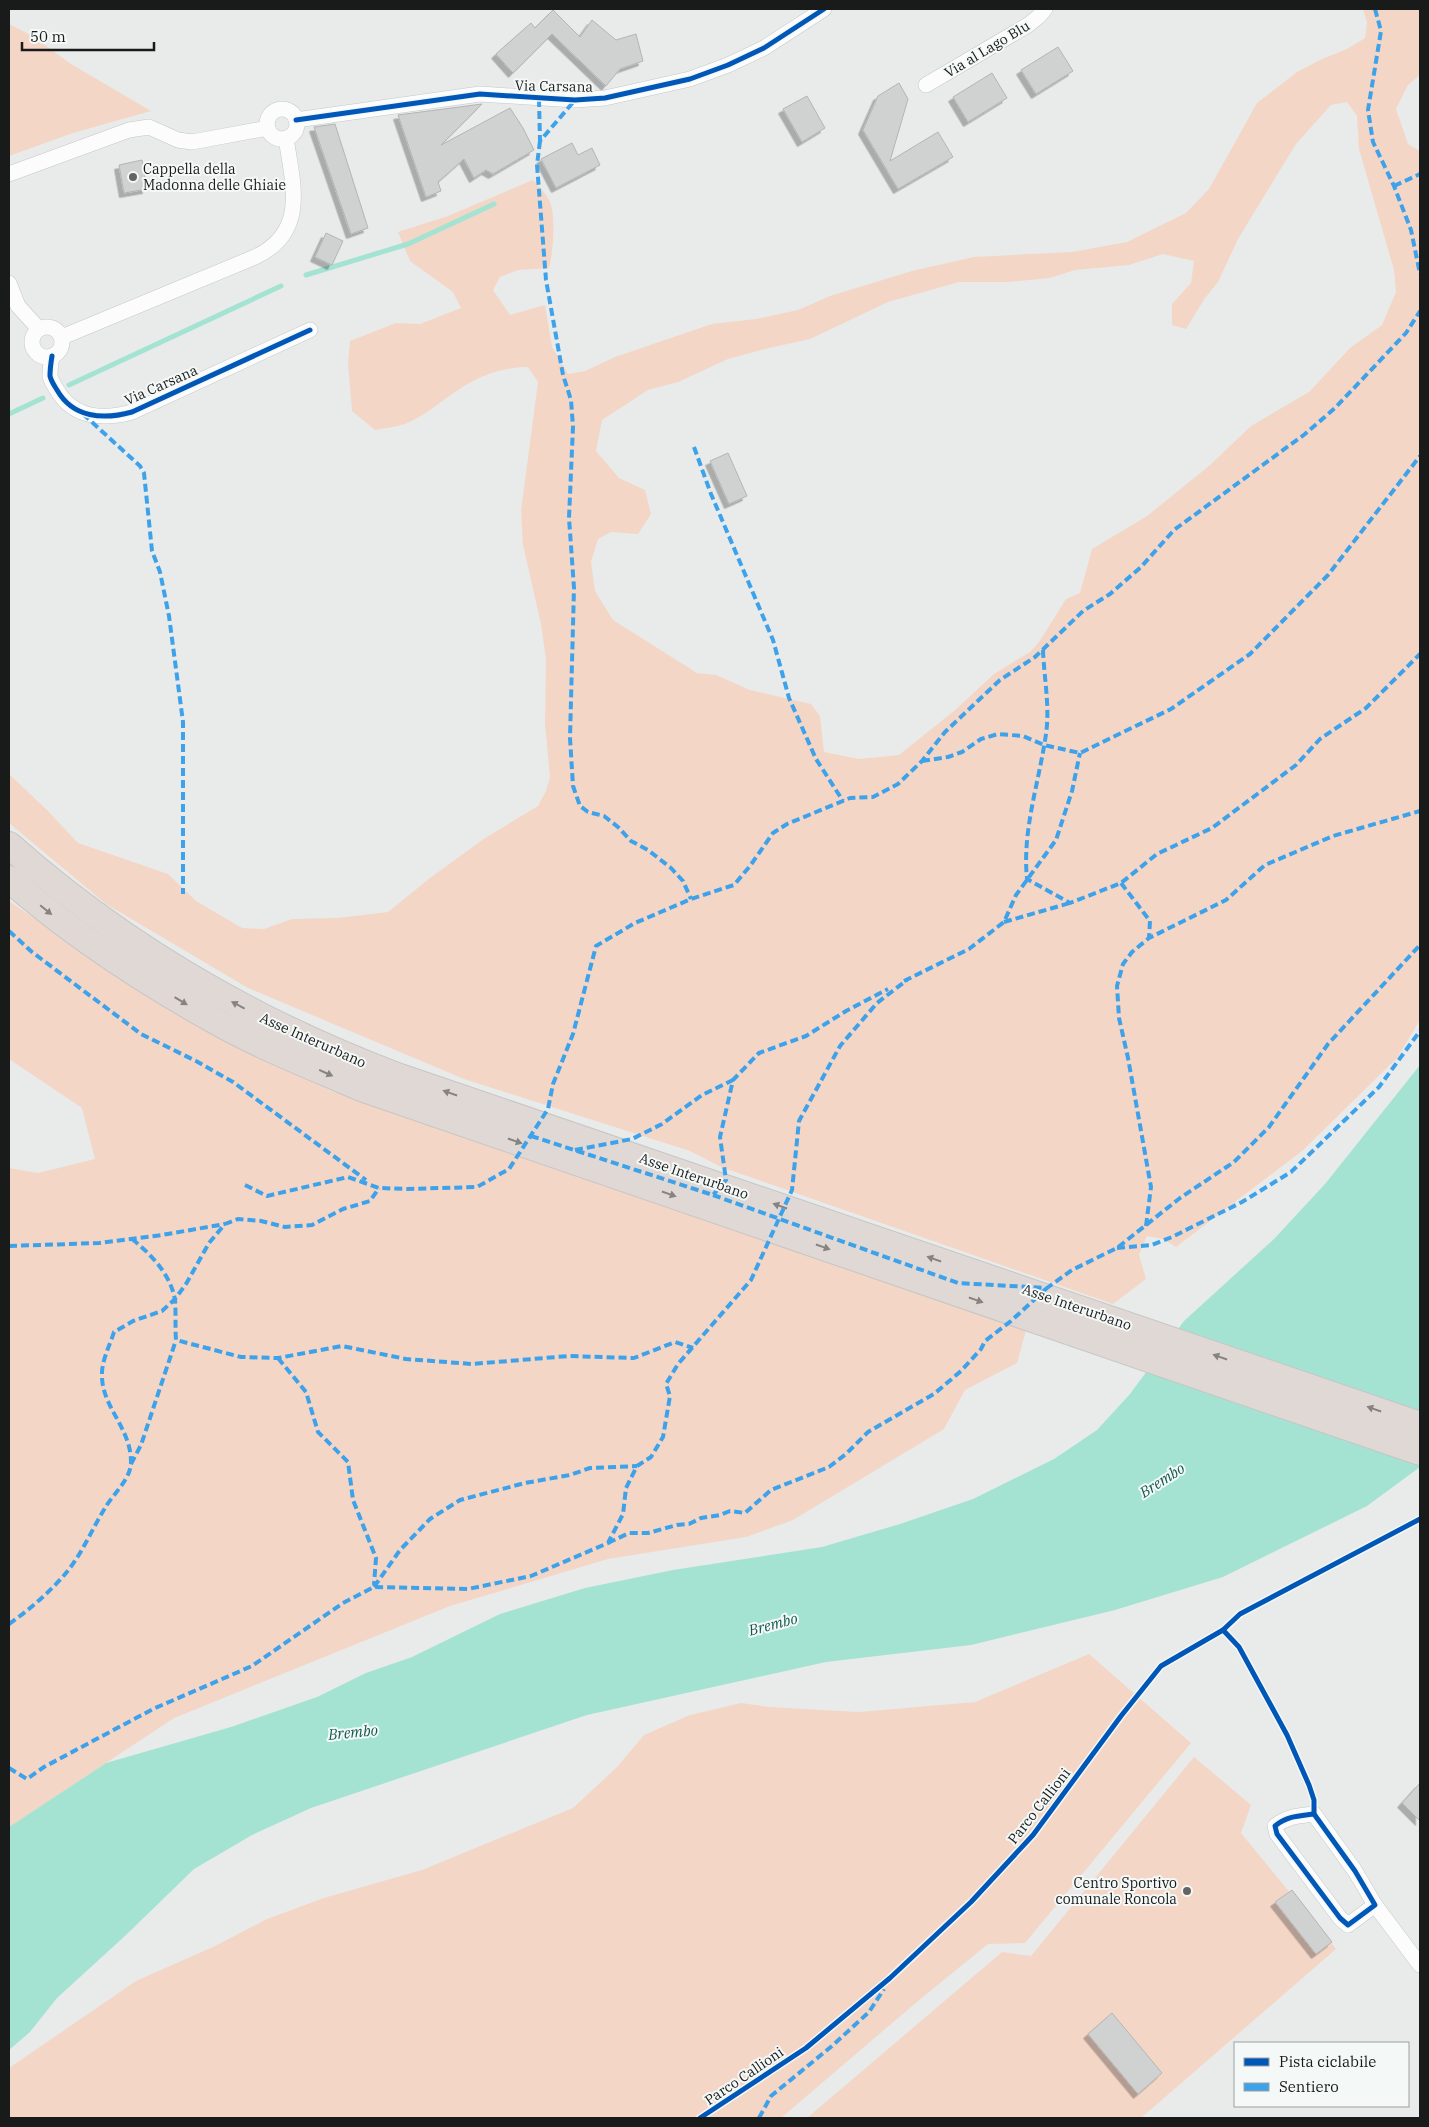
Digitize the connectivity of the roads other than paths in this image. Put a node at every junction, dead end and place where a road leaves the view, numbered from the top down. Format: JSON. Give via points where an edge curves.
{"nodes":[{"id":1,"x":824,"y":9,"type":"edge"},
{"id":2,"x":1045,"y":9,"type":"edge"},
{"id":3,"x":926,"y":85,"type":"dead end"},
{"id":4,"x":296,"y":120,"type":"junction"},
{"id":5,"x":268,"y":128,"type":"junction"},
{"id":6,"x":286,"y":138,"type":"junction"},
{"id":7,"x":9,"y":174,"type":"edge"},
{"id":8,"x":9,"y":283,"type":"edge"},
{"id":9,"x":38,"y":329,"type":"junction"},
{"id":10,"x":310,"y":330,"type":"dead end"},
{"id":11,"x":62,"y":338,"type":"junction"},
{"id":12,"x":52,"y":356,"type":"junction"},
{"id":13,"x":9,"y":845,"type":"edge"},
{"id":14,"x":9,"y":879,"type":"edge"},
{"id":15,"x":1420,"y":1425,"type":"edge"},
{"id":16,"x":1420,"y":1452,"type":"edge"},
{"id":17,"x":1375,"y":1905,"type":"junction"},
{"id":18,"x":1420,"y":1964,"type":"edge"}],
"edges":[{"from":1,"to":4,"type":"street","name":"Via Carsana","via":[[764,48],[728,65],[690,78],[612,96],[575,100],[480,94]]},
{"from":2,"to":3,"type":"street","name":"Via al Lago Blu","via":[[1021,30]]},
{"from":4,"to":5,"type":"street","via":[[291,112],[277,109],[270,115]]},
{"from":4,"to":6,"type":"street","via":[[296,129]]},
{"from":5,"to":6,"type":"street","via":[[277,138]]},
{"from":5,"to":7,"type":"street","via":[[192,142],[178,140],[149,127],[129,130]]},
{"from":6,"to":11,"type":"street","via":[[294,205],[288,227],[273,246],[255,257]]},
{"from":8,"to":9,"type":"street","via":[[18,306]]},
{"from":9,"to":11,"type":"street","via":[[52,328]]},
{"from":9,"to":12,"type":"street","via":[[32,342],[35,350],[42,356]]},
{"from":10,"to":12,"type":"street","name":"Via Carsana","via":[[132,412],[114,416],[81,413],[62,399],[50,374]]},
{"from":11,"to":12,"type":"street","via":[[59,351]]},
{"from":15,"to":13,"type":"highway","name":"Asse Interurbano","one_way":true,"via":[[358,1061],[238,1005],[171,967],[102,920]]},
{"from":14,"to":16,"type":"highway","name":"Asse Interurbano","one_way":true,"via":[[55,918],[127,968],[220,1024],[361,1088]]},
{"from":17,"to":17,"type":"street","via":[[1314,1814],[1290,1816],[1275,1826],[1277,1834],[1343,1922],[1348,1925]]},
{"from":17,"to":18,"type":"street"}]}
